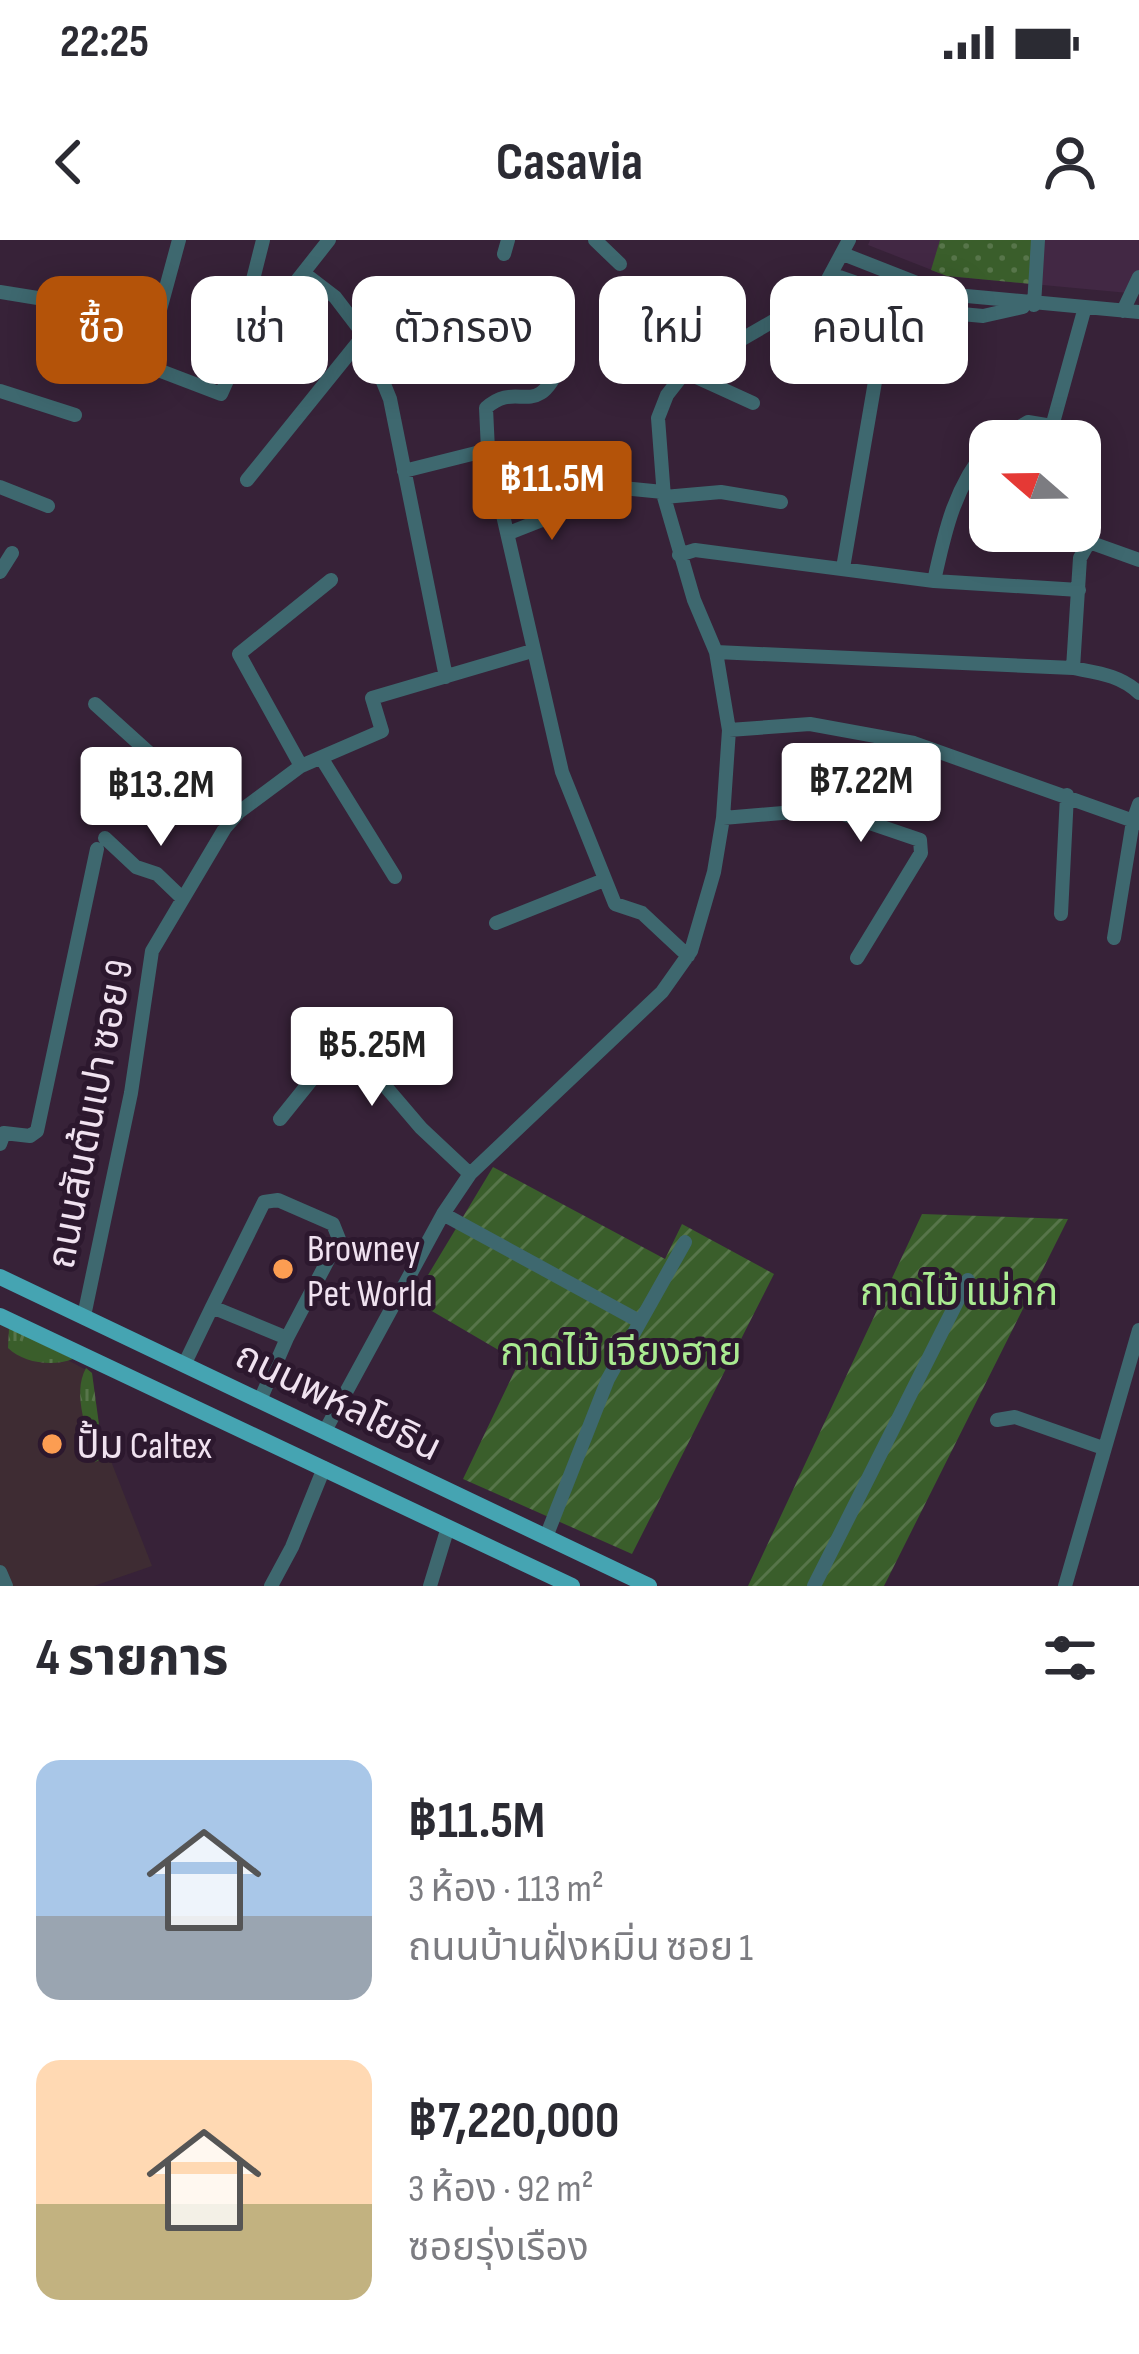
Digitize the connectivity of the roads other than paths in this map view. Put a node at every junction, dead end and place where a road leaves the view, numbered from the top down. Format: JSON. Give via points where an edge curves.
{"nodes":[{"id":1,"x":179,"y":240,"type":"edge"},
{"id":2,"x":263,"y":240,"type":"edge"},
{"id":3,"x":329,"y":240,"type":"edge"},
{"id":4,"x":595,"y":240,"type":"edge"},
{"id":5,"x":1039,"y":240,"type":"edge"},
{"id":6,"x":846,"y":247,"type":"edge"},
{"id":7,"x":620,"y":263,"type":"dead end"},
{"id":8,"x":305,"y":274,"type":"joint"},
{"id":9,"x":834,"y":275,"type":"joint"},
{"id":10,"x":254,"y":276,"type":"edge"},
{"id":11,"x":1139,"y":277,"type":"edge"},
{"id":12,"x":0,"y":292,"type":"edge"},
{"id":13,"x":36,"y":298,"type":"edge"},
{"id":14,"x":1034,"y":304,"type":"junction"},
{"id":15,"x":1085,"y":307,"type":"junction"},
{"id":16,"x":1131,"y":312,"type":"edge"},
{"id":17,"x":968,"y":315,"type":"edge"},
{"id":18,"x":352,"y":320,"type":"edge"},
{"id":19,"x":746,"y":335,"type":"edge"},
{"id":20,"x":352,"y":350,"type":"edge"},
{"id":21,"x":191,"y":383,"type":"edge"},
{"id":22,"x":195,"y":384,"type":"edge"},
{"id":23,"x":226,"y":384,"type":"edge"},
{"id":24,"x":384,"y":384,"type":"edge"},
{"id":25,"x":552,"y":384,"type":"edge"},
{"id":26,"x":675,"y":384,"type":"edge"},
{"id":27,"x":712,"y":384,"type":"edge"},
{"id":28,"x":875,"y":384,"type":"edge"},
{"id":29,"x":0,"y":391,"type":"edge"},
{"id":30,"x":753,"y":404,"type":"dead end"},
{"id":31,"x":75,"y":415,"type":"dead end"},
{"id":32,"x":1054,"y":420,"type":"edge"},
{"id":33,"x":488,"y":450,"type":"junction"},
{"id":34,"x":969,"y":469,"type":"edge"},
{"id":35,"x":404,"y":471,"type":"junction"},
{"id":36,"x":247,"y":480,"type":"dead end"},
{"id":37,"x":592,"y":485,"type":"dead end"},
{"id":38,"x":0,"y":487,"type":"edge"},
{"id":39,"x":663,"y":494,"type":"junction"},
{"id":40,"x":781,"y":502,"type":"dead end"},
{"id":41,"x":48,"y":506,"type":"dead end"},
{"id":42,"x":575,"y":507,"type":"dead end"},
{"id":43,"x":509,"y":533,"type":"junction"},
{"id":44,"x":1101,"y":546,"type":"edge"},
{"id":45,"x":1084,"y":552,"type":"edge"},
{"id":46,"x":12,"y":553,"type":"dead end"},
{"id":47,"x":679,"y":554,"type":"junction"},
{"id":48,"x":1139,"y":560,"type":"edge"},
{"id":49,"x":843,"y":568,"type":"junction"},
{"id":50,"x":0,"y":572,"type":"edge"},
{"id":51,"x":331,"y":580,"type":"dead end"},
{"id":52,"x":934,"y":581,"type":"junction"},
{"id":53,"x":1079,"y":590,"type":"junction"},
{"id":54,"x":532,"y":651,"type":"junction"},
{"id":55,"x":716,"y":652,"type":"junction"},
{"id":56,"x":1073,"y":668,"type":"junction"},
{"id":57,"x":446,"y":677,"type":"junction"},
{"id":58,"x":1138,"y":690,"type":"edge"},
{"id":59,"x":95,"y":704,"type":"dead end"},
{"id":60,"x":729,"y":730,"type":"junction"},
{"id":61,"x":322,"y":759,"type":"junction"},
{"id":62,"x":301,"y":766,"type":"junction"},
{"id":63,"x":1067,"y":795,"type":"junction"},
{"id":64,"x":1139,"y":804,"type":"edge"},
{"id":65,"x":723,"y":818,"type":"junction"},
{"id":66,"x":1136,"y":822,"type":"edge"},
{"id":67,"x":228,"y":824,"type":"junction"},
{"id":68,"x":395,"y":877,"type":"dead end"},
{"id":69,"x":604,"y":880,"type":"junction"},
{"id":70,"x":182,"y":898,"type":"junction"},
{"id":71,"x":1061,"y":914,"type":"dead end"},
{"id":72,"x":496,"y":923,"type":"dead end"},
{"id":73,"x":1114,"y":938,"type":"dead end"},
{"id":74,"x":688,"y":956,"type":"junction"},
{"id":75,"x":857,"y":958,"type":"dead end"},
{"id":76,"x":280,"y":1118,"type":"dead end"},
{"id":77,"x":1,"y":1136,"type":"edge"},
{"id":78,"x":470,"y":1174,"type":"junction"},
{"id":79,"x":443,"y":1214,"type":"junction"},
{"id":80,"x":686,"y":1242,"type":"dead end"},
{"id":81,"x":0,"y":1277,"type":"edge"},
{"id":82,"x":968,"y":1280,"type":"dead end"},
{"id":83,"x":212,"y":1307,"type":"junction"},
{"id":84,"x":0,"y":1316,"type":"edge"},
{"id":85,"x":84,"y":1316,"type":"junction"},
{"id":86,"x":638,"y":1321,"type":"junction"},
{"id":87,"x":1139,"y":1330,"type":"edge"},
{"id":88,"x":287,"y":1338,"type":"junction"},
{"id":89,"x":185,"y":1363,"type":"junction"},
{"id":90,"x":261,"y":1398,"type":"junction"},
{"id":91,"x":997,"y":1420,"type":"dead end"},
{"id":92,"x":326,"y":1429,"type":"junction"},
{"id":93,"x":1103,"y":1448,"type":"junction"},
{"id":94,"x":323,"y":1468,"type":"junction"},
{"id":95,"x":448,"y":1527,"type":"junction"},
{"id":96,"x":546,"y":1537,"type":"junction"},
{"id":97,"x":0,"y":1572,"type":"edge"},
{"id":98,"x":6,"y":1586,"type":"edge"},
{"id":99,"x":272,"y":1586,"type":"edge"},
{"id":100,"x":430,"y":1586,"type":"edge"},
{"id":101,"x":572,"y":1586,"type":"edge"},
{"id":102,"x":649,"y":1586,"type":"edge"},
{"id":103,"x":814,"y":1586,"type":"edge"},
{"id":104,"x":1065,"y":1586,"type":"edge"}],
"edges":[{"from":1,"to":21,"type":"street","via":[[145,365]]},
{"from":2,"to":10,"type":"street"},
{"from":3,"to":8,"type":"street"},
{"from":4,"to":7,"type":"street"},
{"from":5,"to":14,"type":"street"},
{"from":6,"to":9,"type":"street"},
{"from":6,"to":14,"type":"street","via":[[945,294]]},
{"from":8,"to":18,"type":"street"},
{"from":9,"to":19,"type":"street","via":[[800,309]]},
{"from":11,"to":16,"type":"street"},
{"from":12,"to":13,"type":"street"},
{"from":14,"to":15,"type":"street"},
{"from":14,"to":17,"type":"street"},
{"from":15,"to":16,"type":"street"},
{"from":15,"to":32,"type":"street"},
{"from":20,"to":36,"type":"street"},
{"from":22,"to":23,"type":"street","via":[[221,394]]},
{"from":24,"to":35,"type":"street"},
{"from":25,"to":33,"type":"street","via":[[540,396],[498,399],[486,408]]},
{"from":26,"to":39,"type":"street","via":[[658,418]]},
{"from":27,"to":30,"type":"street"},
{"from":28,"to":49,"type":"street"},
{"from":29,"to":31,"type":"street"},
{"from":33,"to":35,"type":"street"},
{"from":33,"to":43,"type":"street"},
{"from":34,"to":52,"type":"street"},
{"from":35,"to":57,"type":"street"},
{"from":37,"to":39,"type":"street"},
{"from":38,"to":41,"type":"street"},
{"from":39,"to":40,"type":"street"},
{"from":39,"to":47,"type":"street"},
{"from":42,"to":43,"type":"street"},
{"from":43,"to":54,"type":"street"},
{"from":44,"to":48,"type":"street"},
{"from":45,"to":53,"type":"street"},
{"from":46,"to":50,"type":"street"},
{"from":47,"to":49,"type":"street"},
{"from":47,"to":55,"type":"street"},
{"from":49,"to":52,"type":"street"},
{"from":51,"to":62,"type":"street","via":[[239,654]]},
{"from":52,"to":53,"type":"street"},
{"from":53,"to":56,"type":"street"},
{"from":54,"to":57,"type":"street","name":"ถนนสันต้นเปา ซอย 9"},
{"from":54,"to":69,"type":"street","via":[[562,772]]},
{"from":55,"to":56,"type":"street"},
{"from":55,"to":60,"type":"street"},
{"from":56,"to":58,"type":"street"},
{"from":57,"to":61,"type":"street","name":"ถนนสันต้นเปา ซอย 9","via":[[372,698],[382,731]]},
{"from":59,"to":67,"type":"street"},
{"from":60,"to":63,"type":"street","via":[[810,724],[900,740]]},
{"from":60,"to":65,"type":"street"},
{"from":61,"to":62,"type":"street","name":"ถนนสันต้นเปา ซอย 9"},
{"from":61,"to":68,"type":"street"},
{"from":62,"to":67,"type":"street","name":"ถนนสันต้นเปา ซอย 9"},
{"from":63,"to":66,"type":"street"},
{"from":63,"to":71,"type":"street"},
{"from":64,"to":66,"type":"street"},
{"from":65,"to":74,"type":"street"},
{"from":65,"to":75,"type":"street","via":[[829,809],[920,840],[921,853]]},
{"from":66,"to":73,"type":"street"},
{"from":67,"to":70,"type":"street","name":"ถนนสันต้นเปา ซอย 9"},
{"from":69,"to":72,"type":"street"},
{"from":69,"to":74,"type":"street","via":[[615,904],[641,913]]},
{"from":70,"to":77,"type":"street","via":[[157,874],[101,844],[37,1132]]},
{"from":70,"to":85,"type":"street","name":"ถนนสันต้นเปา ซอย 9","via":[[152,951]]},
{"from":74,"to":78,"type":"street","via":[[662,992]]},
{"from":76,"to":78,"type":"street","via":[[329,1058],[352,1046]]},
{"from":78,"to":79,"type":"street"},
{"from":79,"to":86,"type":"street"},
{"from":79,"to":92,"type":"street"},
{"from":80,"to":86,"type":"street"},
{"from":81,"to":85,"type":"main road","name":"ถนนพหลโยธิน"},
{"from":82,"to":103,"type":"street"},
{"from":83,"to":88,"type":"street"},
{"from":83,"to":88,"type":"street","via":[[264,1202],[278,1200],[339,1231]]},
{"from":83,"to":89,"type":"street"},
{"from":84,"to":94,"type":"main road","name":"ถนนพหลโยธิน"},
{"from":85,"to":89,"type":"main road","name":"ถนนพหลโยธิน"},
{"from":86,"to":96,"type":"street"},
{"from":87,"to":93,"type":"street"},
{"from":88,"to":90,"type":"street"},
{"from":89,"to":90,"type":"main road","name":"ถนนพหลโยธิน"},
{"from":90,"to":92,"type":"main road","name":"ถนนพหลโยธิน"},
{"from":91,"to":93,"type":"street","via":[[1015,1418]]},
{"from":92,"to":94,"type":"main road"},
{"from":92,"to":96,"type":"main road","name":"ถนนพหลโยธิน"},
{"from":93,"to":104,"type":"street"},
{"from":94,"to":95,"type":"main road","name":"ถนนพหลโยธิน"},
{"from":94,"to":99,"type":"street"},
{"from":95,"to":100,"type":"street"},
{"from":95,"to":101,"type":"main road","name":"ถนนพหลโยธิน"},
{"from":96,"to":102,"type":"main road","name":"ถนนพหลโยธิน"},
{"from":97,"to":98,"type":"street"}]}
